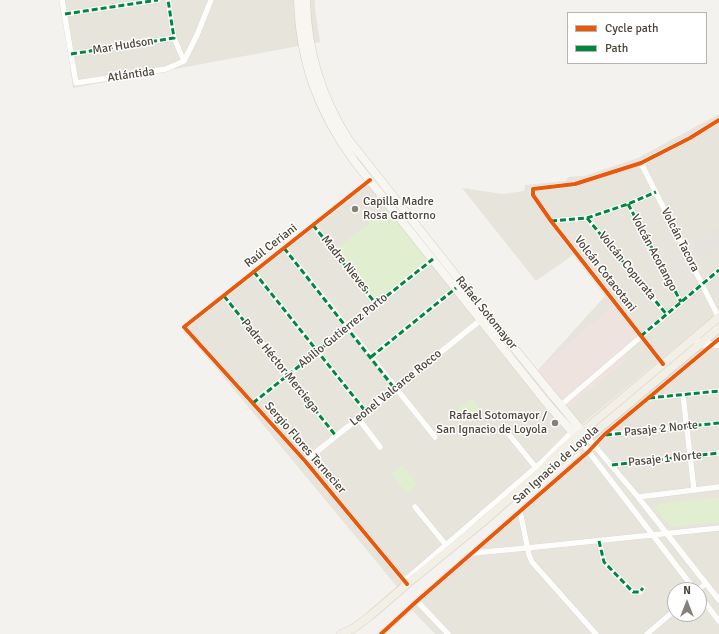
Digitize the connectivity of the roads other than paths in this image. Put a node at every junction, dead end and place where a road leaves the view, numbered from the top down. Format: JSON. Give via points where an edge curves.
{"nodes":[{"id":1,"x":62,"y":0,"type":"edge"},
{"id":2,"x":158,"y":0,"type":"edge"},
{"id":3,"x":168,"y":0,"type":"edge"},
{"id":4,"x":211,"y":0,"type":"edge"},
{"id":5,"x":298,"y":0,"type":"edge"},
{"id":6,"x":306,"y":0,"type":"edge"},
{"id":7,"x":65,"y":14,"type":"junction"},
{"id":8,"x":174,"y":38,"type":"junction"},
{"id":9,"x":71,"y":54,"type":"junction"},
{"id":10,"x":184,"y":61,"type":"junction"},
{"id":11,"x":719,"y":120,"type":"edge"},
{"id":12,"x":358,"y":159,"type":"junction"},
{"id":13,"x":641,"y":163,"type":"junction"},
{"id":14,"x":370,"y":180,"type":"junction"},
{"id":15,"x":656,"y":192,"type":"junction"},
{"id":16,"x":628,"y":204,"type":"junction"},
{"id":17,"x":587,"y":218,"type":"junction"},
{"id":18,"x":551,"y":221,"type":"junction"},
{"id":19,"x":313,"y":225,"type":"junction"},
{"id":20,"x":284,"y":248,"type":"junction"},
{"id":21,"x":433,"y":259,"type":"junction"},
{"id":22,"x":719,"y":270,"type":"edge"},
{"id":23,"x":254,"y":272,"type":"junction"},
{"id":24,"x":702,"y":284,"type":"junction"},
{"id":25,"x":456,"y":288,"type":"junction"},
{"id":26,"x":224,"y":296,"type":"junction"},
{"id":27,"x":681,"y":302,"type":"junction"},
{"id":28,"x":376,"y":304,"type":"junction"},
{"id":29,"x":667,"y":315,"type":"junction"},
{"id":30,"x":719,"y":317,"type":"edge"},
{"id":31,"x":484,"y":318,"type":"junction"},
{"id":32,"x":184,"y":327,"type":"joint"},
{"id":33,"x":347,"y":327,"type":"junction"},
{"id":34,"x":719,"y":328,"type":"edge"},
{"id":35,"x":641,"y":336,"type":"junction"},
{"id":36,"x":719,"y":339,"type":"edge"},
{"id":37,"x":697,"y":341,"type":"junction"},
{"id":38,"x":716,"y":345,"type":"edge"},
{"id":39,"x":317,"y":351,"type":"junction"},
{"id":40,"x":370,"y":357,"type":"junction"},
{"id":41,"x":663,"y":364,"type":"junction"},
{"id":42,"x":287,"y":375,"type":"junction"},
{"id":43,"x":395,"y":389,"type":"junction"},
{"id":44,"x":719,"y":391,"type":"edge"},
{"id":45,"x":683,"y":395,"type":"junction"},
{"id":46,"x":649,"y":398,"type":"junction"},
{"id":47,"x":253,"y":403,"type":"junction"},
{"id":48,"x":561,"y":405,"type":"junction"},
{"id":49,"x":366,"y":412,"type":"junction"},
{"id":50,"x":358,"y":418,"type":"junction"},
{"id":51,"x":719,"y":423,"type":"edge"},
{"id":52,"x":687,"y":427,"type":"junction"},
{"id":53,"x":507,"y":432,"type":"dead end"},
{"id":54,"x":604,"y":435,"type":"junction"},
{"id":55,"x":336,"y":436,"type":"junction"},
{"id":56,"x":580,"y":436,"type":"junction"},
{"id":57,"x":435,"y":437,"type":"dead end"},
{"id":58,"x":594,"y":445,"type":"junction"},
{"id":59,"x":380,"y":446,"type":"dead end"},
{"id":60,"x":588,"y":452,"type":"junction"},
{"id":61,"x":719,"y":453,"type":"edge"},
{"id":62,"x":690,"y":456,"type":"junction"},
{"id":63,"x":304,"y":461,"type":"junction"},
{"id":64,"x":612,"y":465,"type":"junction"},
{"id":65,"x":539,"y":470,"type":"junction"},
{"id":66,"x":719,"y":488,"type":"edge"},
{"id":67,"x":694,"y":490,"type":"junction"},
{"id":68,"x":638,"y":497,"type":"junction"},
{"id":69,"x":415,"y":507,"type":"dead end"},
{"id":70,"x":520,"y":511,"type":"junction"},
{"id":71,"x":719,"y":528,"type":"edge"},
{"id":72,"x":667,"y":534,"type":"junction"},
{"id":73,"x":653,"y":535,"type":"junction"},
{"id":74,"x":599,"y":541,"type":"junction"},
{"id":75,"x":446,"y":544,"type":"junction"},
{"id":76,"x":527,"y":548,"type":"junction"},
{"id":77,"x":472,"y":553,"type":"junction"},
{"id":78,"x":405,"y":582,"type":"junction"},
{"id":79,"x":690,"y":582,"type":"edge"},
{"id":80,"x":705,"y":582,"type":"edge"},
{"id":81,"x":707,"y":584,"type":"edge"},
{"id":82,"x":643,"y":588,"type":"dead end"},
{"id":83,"x":417,"y":600,"type":"junction"},
{"id":84,"x":719,"y":600,"type":"edge"},
{"id":85,"x":707,"y":605,"type":"edge"},
{"id":86,"x":667,"y":617,"type":"edge"},
{"id":87,"x":719,"y":621,"type":"edge"},
{"id":88,"x":384,"y":633,"type":"edge"},
{"id":89,"x":341,"y":634,"type":"edge"},
{"id":90,"x":448,"y":634,"type":"edge"},
{"id":91,"x":596,"y":634,"type":"edge"},
{"id":92,"x":647,"y":634,"type":"edge"}],
"edges":[{"from":1,"to":7,"type":"street"},
{"from":2,"to":7,"type":"street"},
{"from":3,"to":8,"type":"street"},
{"from":4,"to":10,"type":"street"},
{"from":5,"to":12,"type":"main road","name":"Rafael Sotomayor","via":[[302,42],[315,91],[333,130]]},
{"from":6,"to":12,"type":"main road","name":"Rafael Sotomayor","via":[[310,45],[320,84]]},
{"from":7,"to":9,"type":"street"},
{"from":8,"to":9,"type":"street","name":"Mar Hudson"},
{"from":8,"to":10,"type":"street"},
{"from":9,"to":10,"type":"street","name":"Atlántida","via":[[76,83],[166,69]]},
{"from":11,"to":13,"type":"street"},
{"from":12,"to":14,"type":"main road","name":"Rafael Sotomayor"},
{"from":12,"to":31,"type":"main road","name":"Rafael Sotomayor"},
{"from":13,"to":15,"type":"street","name":"Volcán Tacora"},
{"from":13,"to":18,"type":"street","name":"Volcán Cotacotani","via":[[576,184],[533,189],[533,195]]},
{"from":14,"to":19,"type":"street","name":"Raúl Ceriani"},
{"from":14,"to":21,"type":"main road","name":"Rafael Sotomayor"},
{"from":15,"to":16,"type":"street"},
{"from":15,"to":24,"type":"street","name":"Volcán Tacora"},
{"from":16,"to":17,"type":"street"},
{"from":16,"to":27,"type":"street","name":"Volcán Acotango"},
{"from":17,"to":18,"type":"street"},
{"from":17,"to":29,"type":"street","name":"Volcán Copurata"},
{"from":18,"to":35,"type":"street","name":"Volcán Cotacotani"},
{"from":19,"to":20,"type":"street","name":"Raúl Ceriani"},
{"from":19,"to":28,"type":"street","name":"Madre Nieves"},
{"from":20,"to":23,"type":"street","name":"Raúl Ceriani"},
{"from":20,"to":33,"type":"street"},
{"from":21,"to":25,"type":"main road","name":"Rafael Sotomayor"},
{"from":21,"to":28,"type":"street","name":"Abilio Gutierrez Porto"},
{"from":22,"to":24,"type":"street"},
{"from":23,"to":26,"type":"street","name":"Raúl Ceriani"},
{"from":23,"to":39,"type":"street"},
{"from":24,"to":27,"type":"street"},
{"from":24,"to":30,"type":"street","name":"Volcán Tacora"},
{"from":25,"to":31,"type":"main road","name":"Rafael Sotomayor"},
{"from":25,"to":40,"type":"street"},
{"from":26,"to":32,"type":"street","name":"Raúl Ceriani"},
{"from":26,"to":42,"type":"street","name":"Padre Héctor Merciega"},
{"from":27,"to":29,"type":"street"},
{"from":28,"to":33,"type":"street","name":"Abilio Gutierrez Porto"},
{"from":29,"to":35,"type":"street"},
{"from":30,"to":37,"type":"main road","name":"San Ignacio de Loyola"},
{"from":31,"to":43,"type":"street","name":"Leonel Valcarce Rocco"},
{"from":31,"to":48,"type":"main road","name":"Rafael Sotomayor"},
{"from":31,"to":56,"type":"main road","name":"Rafael Sotomayor","via":[[545,401]]},
{"from":32,"to":47,"type":"street","name":"Sergio Flores Ternecier"},
{"from":33,"to":39,"type":"street","name":"Abilio Gutierrez Porto"},
{"from":33,"to":40,"type":"street"},
{"from":34,"to":37,"type":"main road","name":"San Ignacio de Loyola"},
{"from":35,"to":41,"type":"street","name":"Volcán Cotacotani"},
{"from":35,"to":48,"type":"street"},
{"from":36,"to":38,"type":"street","name":"San Ignacio de Loyola"},
{"from":37,"to":38,"type":"street"},
{"from":37,"to":41,"type":"main road","name":"San Ignacio de Loyola"},
{"from":37,"to":56,"type":"main road","name":"San Ignacio de Loyola"},
{"from":38,"to":46,"type":"street","name":"San Ignacio de Loyola"},
{"from":39,"to":42,"type":"street","name":"Abilio Gutierrez Porto"},
{"from":39,"to":49,"type":"street"},
{"from":40,"to":43,"type":"street"},
{"from":41,"to":56,"type":"main road","name":"San Ignacio de Loyola"},
{"from":42,"to":47,"type":"street","name":"Abilio Gutierrez Porto"},
{"from":42,"to":55,"type":"street","name":"Padre Héctor Merciega"},
{"from":43,"to":49,"type":"street","name":"Leonel Valcarce Rocco"},
{"from":43,"to":57,"type":"street"},
{"from":44,"to":45,"type":"street"},
{"from":45,"to":46,"type":"street"},
{"from":45,"to":52,"type":"street"},
{"from":46,"to":54,"type":"street","name":"San Ignacio de Loyola"},
{"from":47,"to":63,"type":"street","name":"Sergio Flores Ternecier"},
{"from":48,"to":56,"type":"main road","name":"Rafael Sotomayor"},
{"from":49,"to":50,"type":"street","name":"Leonel Valcarce Rocco"},
{"from":50,"to":55,"type":"street","name":"Leonel Valcarce Rocco"},
{"from":50,"to":59,"type":"street"},
{"from":51,"to":52,"type":"street","name":"Pasaje 2 Norte"},
{"from":52,"to":54,"type":"street","name":"Pasaje 2 Norte"},
{"from":52,"to":62,"type":"street"},
{"from":53,"to":65,"type":"street"},
{"from":54,"to":58,"type":"street","name":"San Ignacio de Loyola"},
{"from":55,"to":63,"type":"street","name":"Leonel Valcarce Rocco"},
{"from":56,"to":58,"type":"street","name":"Rafael Sotomayor"},
{"from":56,"to":60,"type":"street","name":"Rafael Sotomayor"},
{"from":56,"to":65,"type":"street","name":"San Ignacio de Loyola"},
{"from":56,"to":65,"type":"main road","name":"San Ignacio de Loyola","via":[[557,463]]},
{"from":58,"to":60,"type":"street","name":"San Ignacio de Loyola"},
{"from":58,"to":64,"type":"street","name":"Rafael Sotomayor"},
{"from":60,"to":70,"type":"street","name":"San Ignacio de Loyola"},
{"from":60,"to":73,"type":"street","name":"Rafael Sotomayor"},
{"from":61,"to":62,"type":"street","name":"Pasaje 1 Norte"},
{"from":62,"to":64,"type":"street","name":"Pasaje 1 Norte"},
{"from":62,"to":67,"type":"street"},
{"from":63,"to":78,"type":"street","name":"Sergio Flores Ternecier"},
{"from":64,"to":68,"type":"street","name":"Rafael Sotomayor"},
{"from":65,"to":75,"type":"street","name":"San Ignacio de Loyola"},
{"from":65,"to":78,"type":"main road","name":"San Ignacio de Loyola","via":[[483,522]]},
{"from":66,"to":67,"type":"street"},
{"from":67,"to":68,"type":"street"},
{"from":68,"to":72,"type":"street","name":"Rafael Sotomayor"},
{"from":69,"to":75,"type":"street"},
{"from":70,"to":76,"type":"street"},
{"from":70,"to":77,"type":"street","name":"San Ignacio de Loyola"},
{"from":71,"to":72,"type":"street"},
{"from":72,"to":73,"type":"street"},
{"from":72,"to":80,"type":"street","name":"Rafael Sotomayor"},
{"from":73,"to":74,"type":"street"},
{"from":73,"to":79,"type":"street","name":"Rafael Sotomayor"},
{"from":74,"to":76,"type":"street"},
{"from":74,"to":82,"type":"street","via":[[604,562],[633,592],[640,592]]},
{"from":75,"to":78,"type":"street","name":"San Ignacio de Loyola"},
{"from":76,"to":77,"type":"street"},
{"from":76,"to":91,"type":"street","via":[[532,562]]},
{"from":77,"to":83,"type":"street","name":"San Ignacio de Loyola"},
{"from":78,"to":89,"type":"main road","name":"San Ignacio de Loyola","via":[[370,616]]},
{"from":81,"to":84,"type":"street","name":"Rafael Sotomayor"},
{"from":83,"to":88,"type":"street","name":"San Ignacio de Loyola"},
{"from":83,"to":90,"type":"street"},
{"from":85,"to":87,"type":"street"},
{"from":86,"to":92,"type":"street"}]}
